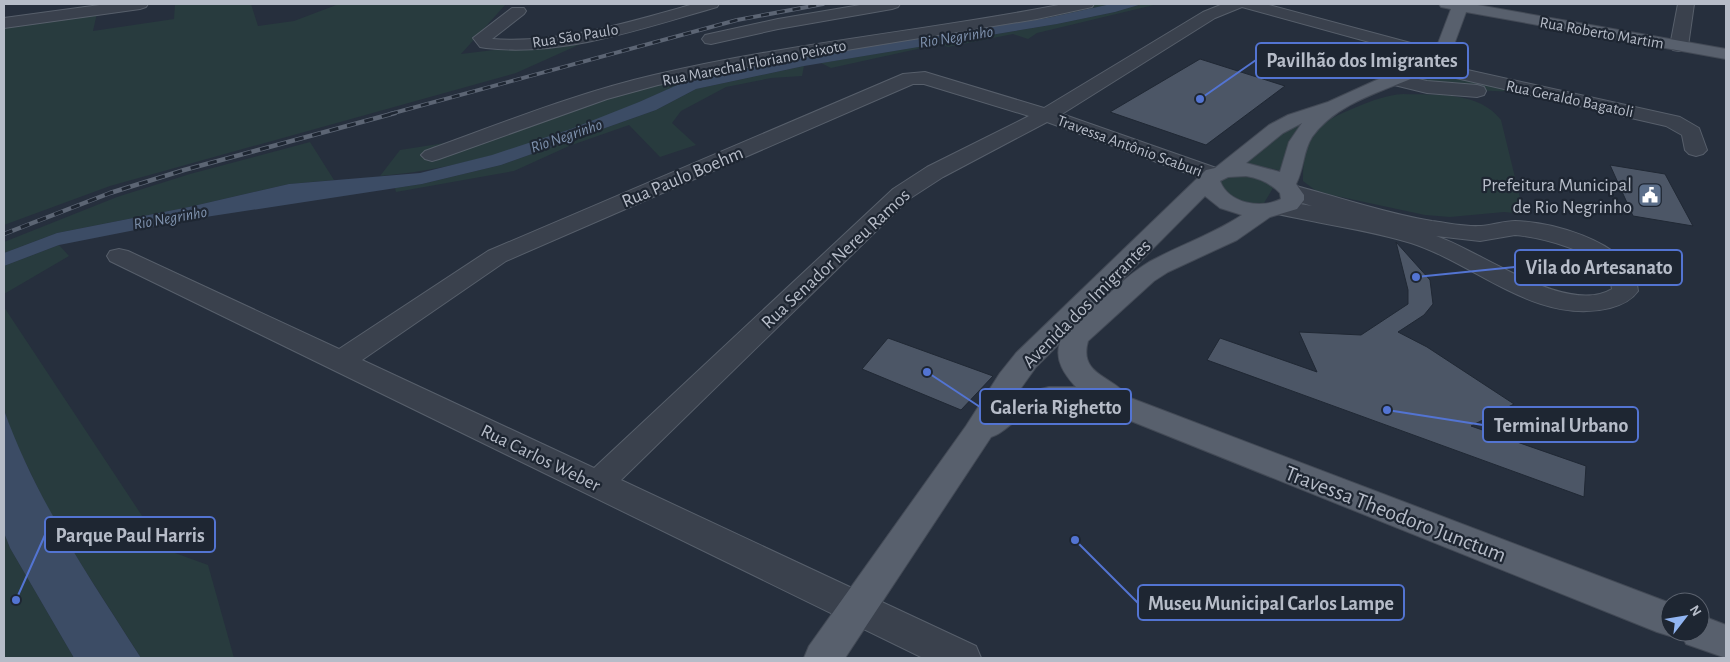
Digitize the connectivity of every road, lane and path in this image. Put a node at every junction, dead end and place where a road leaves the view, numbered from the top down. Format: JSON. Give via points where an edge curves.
{"nodes":[{"id":1,"x":19,"y":4,"type":"edge"},
{"id":2,"x":140,"y":4,"type":"edge"},
{"id":3,"x":711,"y":4,"type":"edge"},
{"id":4,"x":892,"y":4,"type":"edge"},
{"id":5,"x":1086,"y":4,"type":"edge"},
{"id":6,"x":1236,"y":4,"type":"edge"},
{"id":7,"x":1248,"y":4,"type":"edge"},
{"id":8,"x":1456,"y":4,"type":"edge"},
{"id":9,"x":1686,"y":4,"type":"edge"},
{"id":10,"x":518,"y":11,"type":"dead end"},
{"id":11,"x":7,"y":23,"type":"edge"},
{"id":12,"x":711,"y":39,"type":"dead end"},
{"id":13,"x":1679,"y":46,"type":"junction"},
{"id":14,"x":1726,"y":54,"type":"edge"},
{"id":15,"x":1435,"y":61,"type":"junction"},
{"id":16,"x":1392,"y":79,"type":"junction"},
{"id":17,"x":1558,"y":96,"type":"junction"},
{"id":18,"x":1335,"y":106,"type":"junction"},
{"id":19,"x":1046,"y":115,"type":"junction"},
{"id":20,"x":1696,"y":150,"type":"dead end"},
{"id":21,"x":432,"y":155,"type":"dead end"},
{"id":22,"x":1215,"y":176,"type":"junction"},
{"id":23,"x":1281,"y":199,"type":"junction"},
{"id":24,"x":1485,"y":233,"type":"junction"},
{"id":25,"x":120,"y":256,"type":"dead end"},
{"id":26,"x":1492,"y":272,"type":"junction"},
{"id":27,"x":1075,"y":338,"type":"joint"},
{"id":28,"x":341,"y":361,"type":"junction"},
{"id":29,"x":1122,"y":406,"type":"junction"},
{"id":30,"x":977,"y":434,"type":"junction"},
{"id":31,"x":597,"y":484,"type":"junction"},
{"id":32,"x":858,"y":608,"type":"junction"},
{"id":33,"x":1660,"y":616,"type":"edge"},
{"id":34,"x":1710,"y":636,"type":"edge"},
{"id":35,"x":1726,"y":642,"type":"edge"},
{"id":36,"x":823,"y":658,"type":"edge"},
{"id":37,"x":962,"y":658,"type":"edge"}],
"edges":[{"from":1,"to":11,"type":"street"},
{"from":2,"to":11,"type":"street"},
{"from":3,"to":10,"type":"street","name":"Rua São Paulo","via":[[622,29],[553,42],[486,43],[482,38]]},
{"from":4,"to":12,"type":"street"},
{"from":5,"to":21,"type":"street","name":"Rua Marechal Floriano Peixoto","via":[[656,80],[600,95]]},
{"from":6,"to":19,"type":"street","name":"Rua Senador Nereu Ramos","via":[[1210,15]]},
{"from":7,"to":15,"type":"street","name":"Rua Geraldo Bagatoli"},
{"from":8,"to":13,"type":"main road","name":"Rua Roberto Martim"},
{"from":8,"to":15,"type":"main road"},
{"from":9,"to":13,"type":"street"},
{"from":13,"to":14,"type":"main road","name":"Rua Roberto Martim"},
{"from":15,"to":16,"type":"main road","name":"Avenida dos Imigrantes"},
{"from":15,"to":17,"type":"street","name":"Rua Geraldo Bagatoli"},
{"from":16,"to":17,"type":"street","via":[[1444,89]]},
{"from":16,"to":18,"type":"main road","name":"Avenida dos Imigrantes"},
{"from":17,"to":20,"type":"street","name":"Rua Geraldo Bagatoli","via":[[1673,121],[1692,132]]},
{"from":18,"to":22,"type":"main road","name":"Avenida dos Imigrantes","via":[[1276,129]]},
{"from":18,"to":23,"type":"main road","name":"Avenida dos Imigrantes","via":[[1303,135]]},
{"from":19,"to":22,"type":"street","name":"Travessa Antônio Scaburi"},
{"from":19,"to":28,"type":"street","name":"Rua Paulo Boehm","via":[[925,78],[910,78],[497,256]]},
{"from":19,"to":31,"type":"street","name":"Rua Senador Nereu Ramos","via":[[935,172],[901,194]]},
{"from":22,"to":23,"type":"main road","via":[[1235,170],[1275,178]]},
{"from":22,"to":23,"type":"main road","via":[[1210,189],[1230,204],[1247,209]]},
{"from":22,"to":30,"type":"main road","name":"Avenida dos Imigrantes","via":[[1026,360]]},
{"from":23,"to":24,"type":"street","via":[[1337,206],[1422,226]]},
{"from":23,"to":26,"type":"street","via":[[1315,213],[1439,244]]},
{"from":23,"to":27,"type":"main road","name":"Avenida dos Imigrantes","via":[[1228,234],[1145,276]]},
{"from":24,"to":26,"type":"street","via":[[1477,240],[1475,249],[1480,260]]},
{"from":24,"to":26,"type":"street","via":[[1516,228],[1578,242],[1612,262],[1622,273],[1626,284],[1625,291],[1613,300],[1576,303],[1530,292]]},
{"from":25,"to":28,"type":"street","name":"Rua Carlos Weber"},
{"from":27,"to":29,"type":"main road","name":"Travessa Theodoro Junctum","via":[[1070,348],[1072,360],[1080,373]]},
{"from":28,"to":31,"type":"street","name":"Rua Carlos Weber"},
{"from":29,"to":30,"type":"main road","name":"Travessa Theodoro Junctum","via":[[1081,397],[1049,396],[1017,405]]},
{"from":29,"to":33,"type":"main road","name":"Travessa Theodoro Junctum"},
{"from":30,"to":32,"type":"main road","name":"Avenida dos Imigrantes"},
{"from":31,"to":32,"type":"street","name":"Rua Carlos Weber"},
{"from":32,"to":36,"type":"main road","name":"Avenida dos Imigrantes"},
{"from":32,"to":37,"type":"street","name":"Rua Carlos Weber"},
{"from":34,"to":35,"type":"main road"}]}
